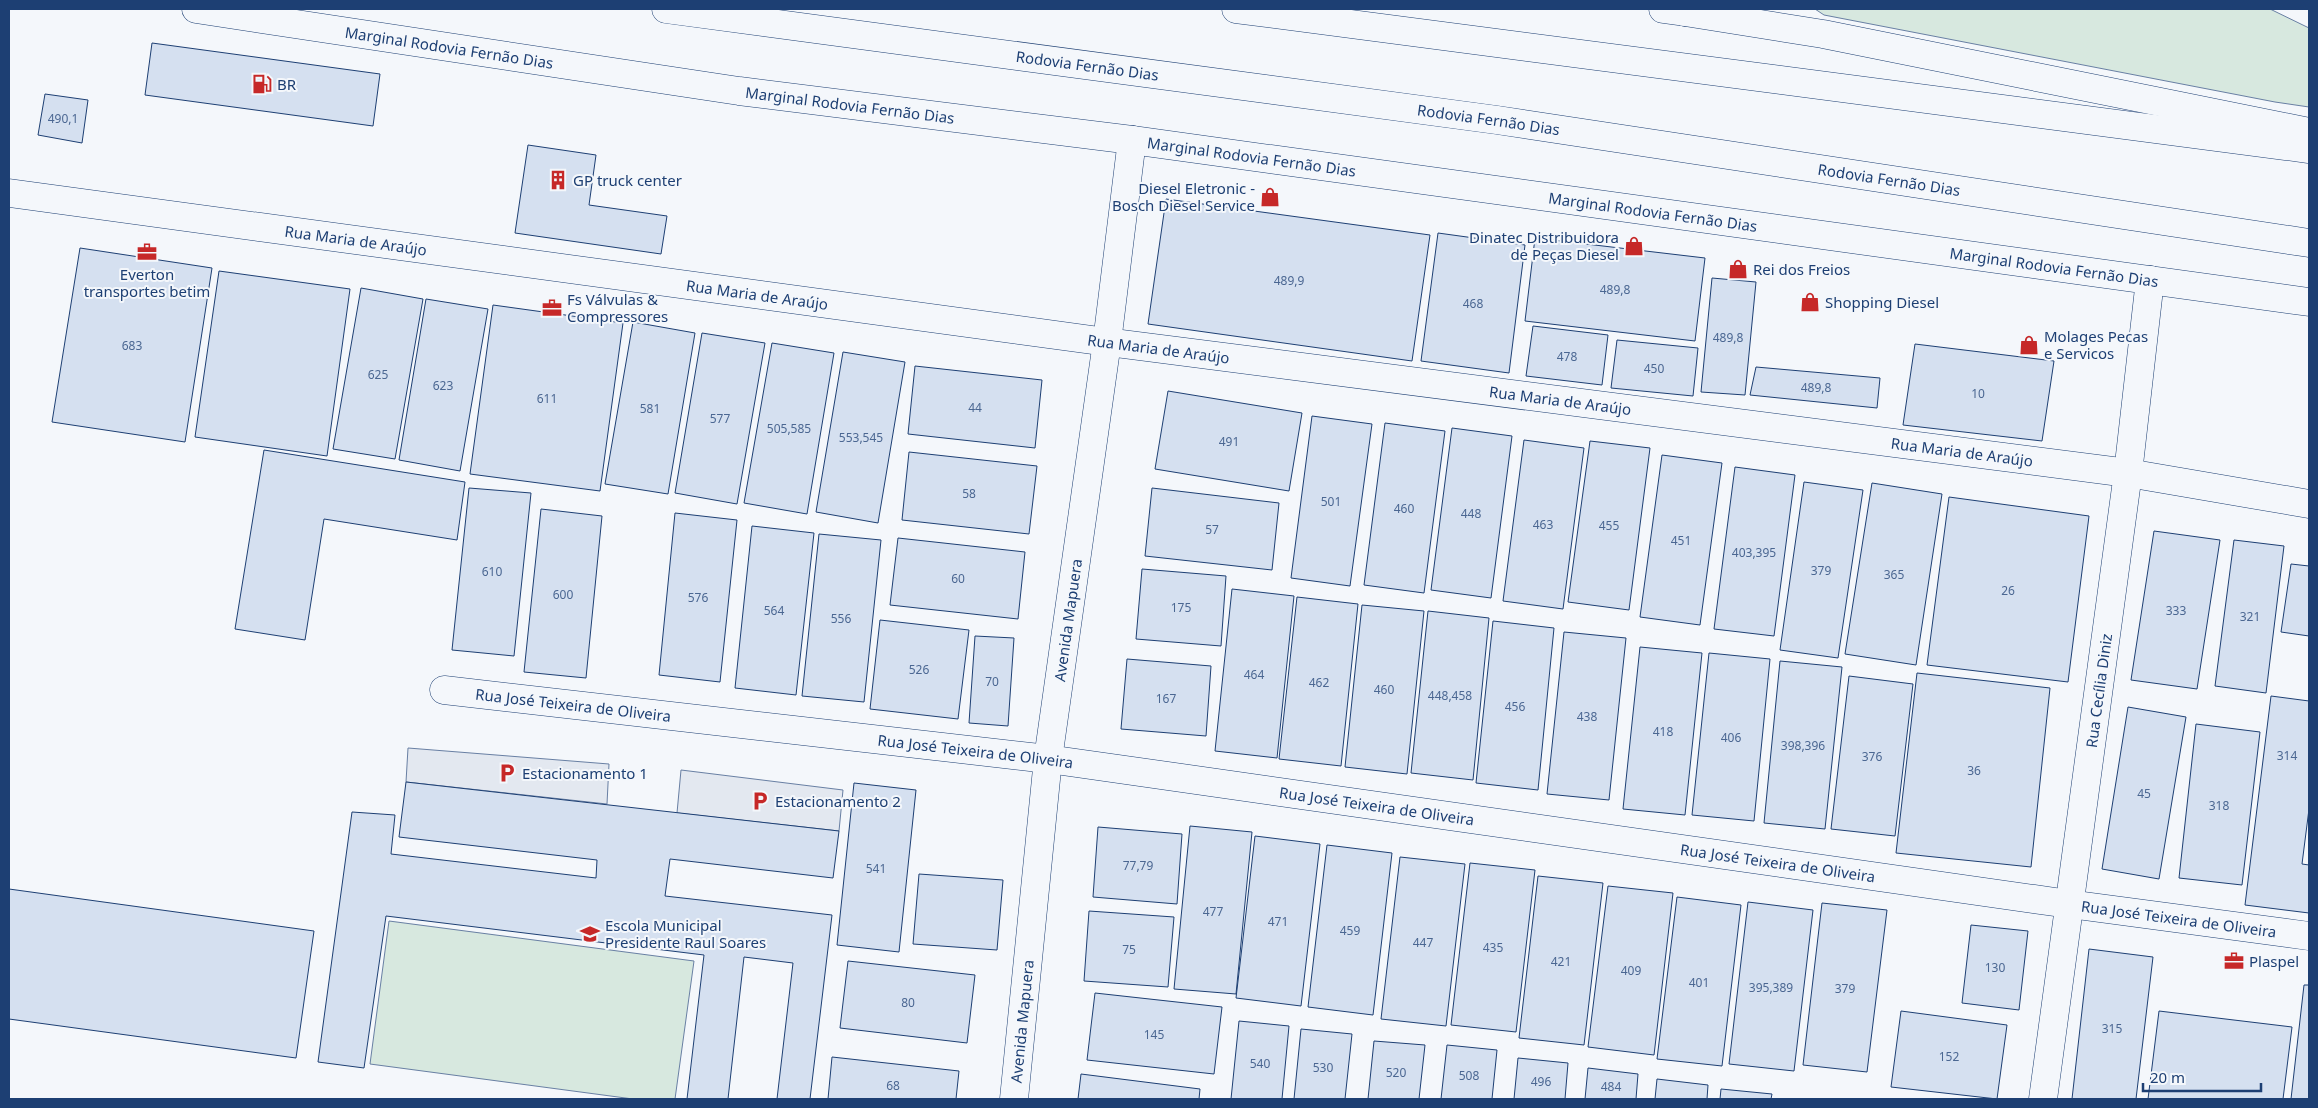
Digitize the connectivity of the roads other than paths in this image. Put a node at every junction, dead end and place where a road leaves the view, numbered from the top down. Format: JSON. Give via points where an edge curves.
{"nodes":[{"id":1,"x":196,"y":9,"type":"edge"},
{"id":2,"x":666,"y":9,"type":"edge"},
{"id":3,"x":1236,"y":9,"type":"edge"},
{"id":4,"x":1676,"y":10,"type":"edge"},
{"id":5,"x":2309,"y":132,"type":"edge"},
{"id":6,"x":1132,"y":140,"type":"junction"},
{"id":7,"x":2309,"y":149,"type":"edge"},
{"id":8,"x":9,"y":193,"type":"edge"},
{"id":9,"x":2309,"y":243,"type":"edge"},
{"id":10,"x":2150,"y":280,"type":"junction"},
{"id":11,"x":2309,"y":302,"type":"edge"},
{"id":12,"x":1107,"y":342,"type":"junction"},
{"id":13,"x":2128,"y":473,"type":"junction"},
{"id":14,"x":2309,"y":504,"type":"edge"},
{"id":15,"x":444,"y":690,"type":"dead end"},
{"id":16,"x":1048,"y":759,"type":"junction"},
{"id":17,"x":2070,"y":904,"type":"junction"},
{"id":18,"x":2309,"y":936,"type":"edge"},
{"id":19,"x":1014,"y":1099,"type":"edge"},
{"id":20,"x":2042,"y":1099,"type":"edge"}],
"edges":[{"from":1,"to":6,"type":"main road","name":"Marginal Rodovia Fernão Dias","via":[[739,91]]},
{"from":2,"to":9,"type":"main road","name":"Rodovia Fernão Dias","via":[[1497,120]]},
{"from":3,"to":7,"type":"main road"},
{"from":4,"to":5,"type":"main road","via":[[1823,34]]},
{"from":6,"to":10,"type":"main road","name":"Marginal Rodovia Fernão Dias"},
{"from":6,"to":12,"type":"main road","name":"Avenida Mapuera"},
{"from":8,"to":12,"type":"main road","name":"Rua Maria de Araújo"},
{"from":10,"to":11,"type":"main road","name":"Marginal Rodovia Fernão Dias"},
{"from":10,"to":13,"type":"main road","name":"Rua Cecília Diniz"},
{"from":12,"to":13,"type":"main road","name":"Rua Maria de Araújo"},
{"from":12,"to":16,"type":"main road","name":"Avenida Mapuera"},
{"from":13,"to":14,"type":"main road","name":"Rua Maria de Araújo"},
{"from":13,"to":17,"type":"main road","name":"Rua Cecília Diniz"},
{"from":15,"to":16,"type":"main road","name":"Rua José Teixeira de Oliveira"},
{"from":16,"to":17,"type":"main road","name":"Rua José Teixeira de Oliveira"},
{"from":16,"to":19,"type":"main road","name":"Avenida Mapuera"},
{"from":17,"to":18,"type":"main road","name":"Rua José Teixeira de Oliveira"},
{"from":17,"to":20,"type":"main road","name":"Rua Cecília Diniz"}]}
